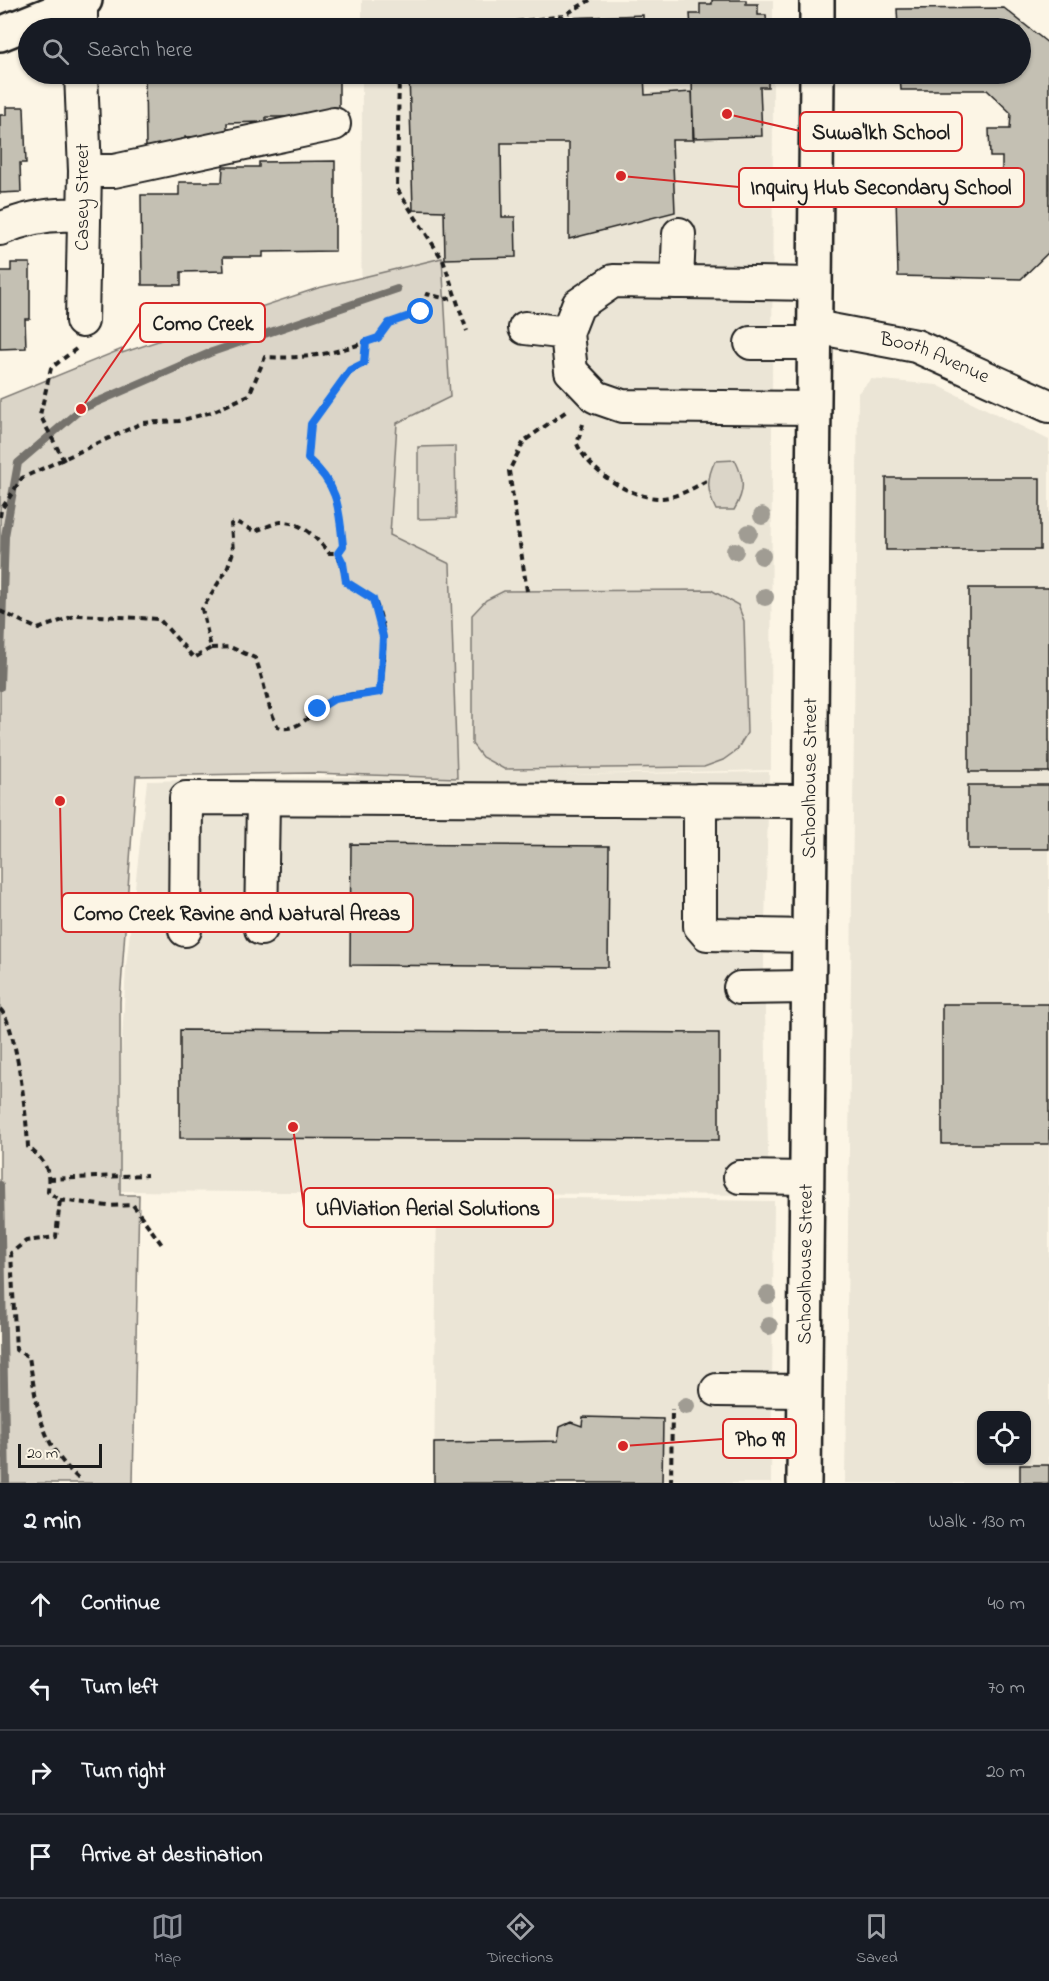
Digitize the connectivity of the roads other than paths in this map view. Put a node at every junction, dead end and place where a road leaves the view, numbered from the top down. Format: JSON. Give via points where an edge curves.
{"nodes":[{"id":1,"x":818,"y":0,"type":"edge"},
{"id":2,"x":82,"y":8,"type":"edge"},
{"id":3,"x":50,"y":18,"type":"edge"},
{"id":4,"x":817,"y":18,"type":"edge"},
{"id":5,"x":18,"y":28,"type":"edge"},
{"id":6,"x":0,"y":34,"type":"edge"},
{"id":7,"x":81,"y":84,"type":"edge"},
{"id":8,"x":817,"y":84,"type":"edge"},
{"id":9,"x":334,"y":124,"type":"dead end"},
{"id":10,"x":84,"y":171,"type":"junction"},
{"id":11,"x":84,"y":216,"type":"junction"},
{"id":12,"x":0,"y":229,"type":"edge"},
{"id":13,"x":679,"y":234,"type":"dead end"},
{"id":14,"x":677,"y":282,"type":"junction"},
{"id":15,"x":815,"y":284,"type":"junction"},
{"id":16,"x":82,"y":321,"type":"road end"},
{"id":17,"x":525,"y":328,"type":"dead end"},
{"id":18,"x":567,"y":333,"type":"junction"},
{"id":19,"x":814,"y":335,"type":"junction"},
{"id":20,"x":750,"y":343,"type":"dead end"},
{"id":21,"x":1049,"y":406,"type":"edge"},
{"id":22,"x":814,"y":408,"type":"junction"},
{"id":23,"x":263,"y":799,"type":"junction"},
{"id":24,"x":700,"y":800,"type":"junction"},
{"id":25,"x":810,"y":801,"type":"junction"},
{"id":26,"x":261,"y":929,"type":"dead end"},
{"id":27,"x":185,"y":930,"type":"dead end"},
{"id":28,"x":809,"y":936,"type":"junction"},
{"id":29,"x":808,"y":987,"type":"junction"},
{"id":30,"x":740,"y":988,"type":"dead end"},
{"id":31,"x":740,"y":1178,"type":"dead end"},
{"id":32,"x":807,"y":1178,"type":"junction"},
{"id":33,"x":717,"y":1390,"type":"dead end"},
{"id":34,"x":805,"y":1391,"type":"junction"},
{"id":35,"x":804,"y":1483,"type":"edge"}],
"edges":[{"from":1,"to":4,"type":"main road"},
{"from":2,"to":3,"type":"main road"},
{"from":5,"to":6,"type":"main road"},
{"from":7,"to":10,"type":"street","name":"Casey Street"},
{"from":8,"to":15,"type":"main road","name":"Schoolhouse Street"},
{"from":9,"to":10,"type":"street","via":[[114,171]]},
{"from":10,"to":11,"type":"street","name":"Casey Street"},
{"from":11,"to":12,"type":"street","via":[[63,213],[23,219]]},
{"from":11,"to":16,"type":"street","name":"Casey Street"},
{"from":13,"to":14,"type":"street"},
{"from":14,"to":15,"type":"street"},
{"from":14,"to":18,"type":"street","via":[[614,281],[579,305]]},
{"from":15,"to":19,"type":"main road","name":"Schoolhouse Street"},
{"from":17,"to":18,"type":"street"},
{"from":18,"to":22,"type":"street","via":[[571,370],[596,397],[622,406]]},
{"from":19,"to":20,"type":"street","name":"Booth Avenue"},
{"from":19,"to":21,"type":"street","name":"Booth Avenue","via":[[916,346]]},
{"from":19,"to":22,"type":"main road","name":"Schoolhouse Street"},
{"from":22,"to":25,"type":"main road","name":"Schoolhouse Street"},
{"from":23,"to":24,"type":"street"},
{"from":23,"to":26,"type":"street"},
{"from":23,"to":27,"type":"street","via":[[186,798]]},
{"from":24,"to":25,"type":"street"},
{"from":24,"to":28,"type":"street","via":[[700,926],[707,934]]},
{"from":25,"to":28,"type":"main road","name":"Schoolhouse Street"},
{"from":28,"to":29,"type":"main road","name":"Schoolhouse Street"},
{"from":29,"to":30,"type":"street"},
{"from":29,"to":32,"type":"main road","name":"Schoolhouse Street"},
{"from":31,"to":32,"type":"street"},
{"from":32,"to":34,"type":"main road","name":"Schoolhouse Street"},
{"from":33,"to":34,"type":"street"},
{"from":34,"to":35,"type":"main road","name":"Schoolhouse Street"}]}
